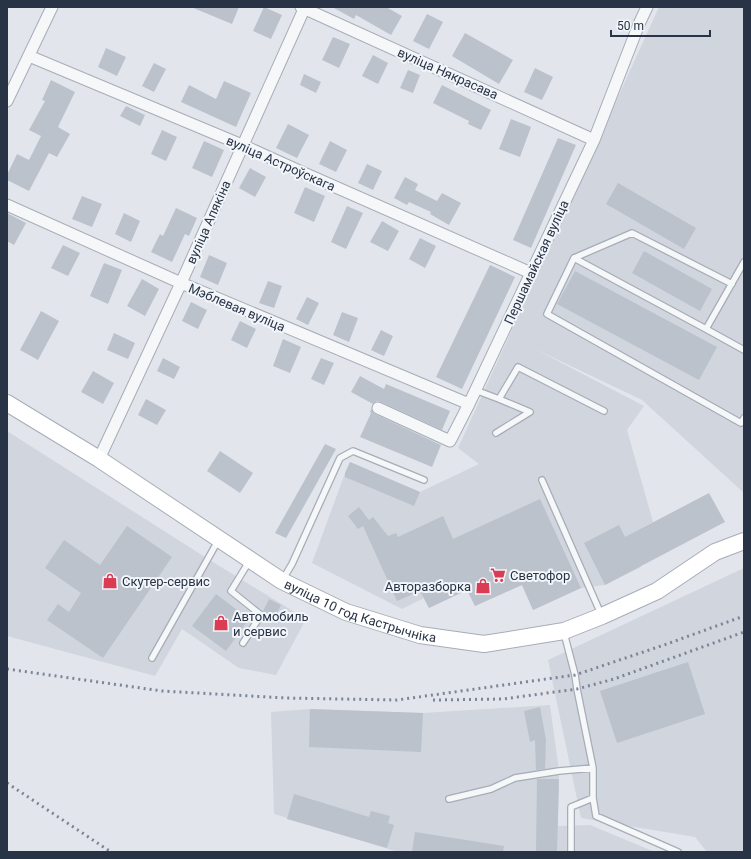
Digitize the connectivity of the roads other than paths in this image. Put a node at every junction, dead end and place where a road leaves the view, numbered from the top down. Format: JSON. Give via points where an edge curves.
{"nodes":[{"id":1,"x":52,"y":7,"type":"edge"},
{"id":2,"x":304,"y":7,"type":"edge"},
{"id":3,"x":647,"y":7,"type":"edge"},
{"id":4,"x":29,"y":56,"type":"junction"},
{"id":5,"x":7,"y":101,"type":"edge"},
{"id":6,"x":594,"y":140,"type":"junction"},
{"id":7,"x":242,"y":145,"type":"junction"},
{"id":8,"x":7,"y":205,"type":"edge"},
{"id":9,"x":574,"y":258,"type":"junction"},
{"id":10,"x":744,"y":262,"type":"edge"},
{"id":11,"x":531,"y":272,"type":"junction"},
{"id":12,"x":181,"y":283,"type":"junction"},
{"id":13,"x":732,"y":284,"type":"junction"},
{"id":14,"x":706,"y":329,"type":"junction"},
{"id":15,"x":744,"y":350,"type":"edge"},
{"id":16,"x":475,"y":390,"type":"junction"},
{"id":17,"x":499,"y":399,"type":"junction"},
{"id":18,"x":7,"y":403,"type":"edge"},
{"id":19,"x":468,"y":404,"type":"junction"},
{"id":20,"x":378,"y":408,"type":"dead end"},
{"id":21,"x":604,"y":411,"type":"dead end"},
{"id":22,"x":743,"y":422,"type":"edge"},
{"id":23,"x":496,"y":433,"type":"dead end"},
{"id":24,"x":99,"y":459,"type":"junction"},
{"id":25,"x":424,"y":480,"type":"dead end"},
{"id":26,"x":542,"y":480,"type":"dead end"},
{"id":27,"x":219,"y":539,"type":"junction"},
{"id":28,"x":744,"y":541,"type":"edge"},
{"id":29,"x":250,"y":560,"type":"junction"},
{"id":30,"x":282,"y":581,"type":"junction"},
{"id":31,"x":602,"y":616,"type":"junction"},
{"id":32,"x":564,"y":631,"type":"junction"},
{"id":33,"x":244,"y":643,"type":"dead end"},
{"id":34,"x":152,"y":658,"type":"dead end"},
{"id":35,"x":593,"y":768,"type":"junction"},
{"id":36,"x":593,"y":798,"type":"junction"},
{"id":37,"x":449,"y":799,"type":"dead end"},
{"id":38,"x":570,"y":852,"type":"edge"},
{"id":39,"x":678,"y":852,"type":"edge"}],
"edges":[{"from":1,"to":4,"type":"street"},
{"from":2,"to":6,"type":"street","name":"вуліца Някрасава"},
{"from":2,"to":7,"type":"street","name":"вуліца Апякіна"},
{"from":3,"to":6,"type":"street","name":"Першамайская вуліца"},
{"from":4,"to":5,"type":"street"},
{"from":4,"to":7,"type":"street","name":"вуліца Астроўскага"},
{"from":6,"to":11,"type":"street","name":"Першамайская вуліца"},
{"from":7,"to":11,"type":"street","name":"вуліца Астроўскага"},
{"from":7,"to":12,"type":"street","name":"вуліца Апякіна"},
{"from":8,"to":12,"type":"street","name":"Мэблевая вуліца"},
{"from":9,"to":13,"type":"lane","via":[[632,234]]},
{"from":9,"to":14,"type":"lane"},
{"from":9,"to":22,"type":"lane","via":[[547,314]]},
{"from":10,"to":13,"type":"lane"},
{"from":11,"to":16,"type":"street","name":"Першамайская вуліца"},
{"from":12,"to":19,"type":"street","name":"Мэблевая вуліца"},
{"from":12,"to":24,"type":"street","name":"вуліца Апякіна"},
{"from":13,"to":14,"type":"lane"},
{"from":14,"to":15,"type":"lane"},
{"from":16,"to":17,"type":"lane"},
{"from":16,"to":19,"type":"street","name":"Першамайская вуліца"},
{"from":17,"to":21,"type":"lane","via":[[518,367]]},
{"from":17,"to":23,"type":"lane","via":[[530,412]]},
{"from":18,"to":24,"type":"street","name":"вуліца 10 год Кастрычніка"},
{"from":19,"to":20,"type":"street","name":"Першамайская вуліца","via":[[450,441]]},
{"from":24,"to":27,"type":"street","name":"вуліца 10 год Кастрычніка"},
{"from":25,"to":30,"type":"lane","via":[[353,451],[340,458]]},
{"from":26,"to":31,"type":"lane"},
{"from":27,"to":29,"type":"street","name":"вуліца 10 год Кастрычніка"},
{"from":27,"to":34,"type":"lane"},
{"from":28,"to":31,"type":"street","name":"вуліца 10 год Кастрычніка","via":[[715,552],[657,590]]},
{"from":29,"to":30,"type":"street","name":"вуліца 10 год Кастрычніка"},
{"from":29,"to":33,"type":"lane","via":[[231,591],[261,616]]},
{"from":30,"to":32,"type":"street","name":"вуліца 10 год Кастрычніка","via":[[346,612],[420,635],[484,644]]},
{"from":31,"to":32,"type":"street","name":"вуліца 10 год Кастрычніка"},
{"from":32,"to":35,"type":"lane"},
{"from":35,"to":36,"type":"lane"},
{"from":35,"to":37,"type":"lane","via":[[515,778],[490,789]]},
{"from":36,"to":38,"type":"lane","via":[[571,807]]},
{"from":36,"to":39,"type":"lane","via":[[596,816]]}]}
